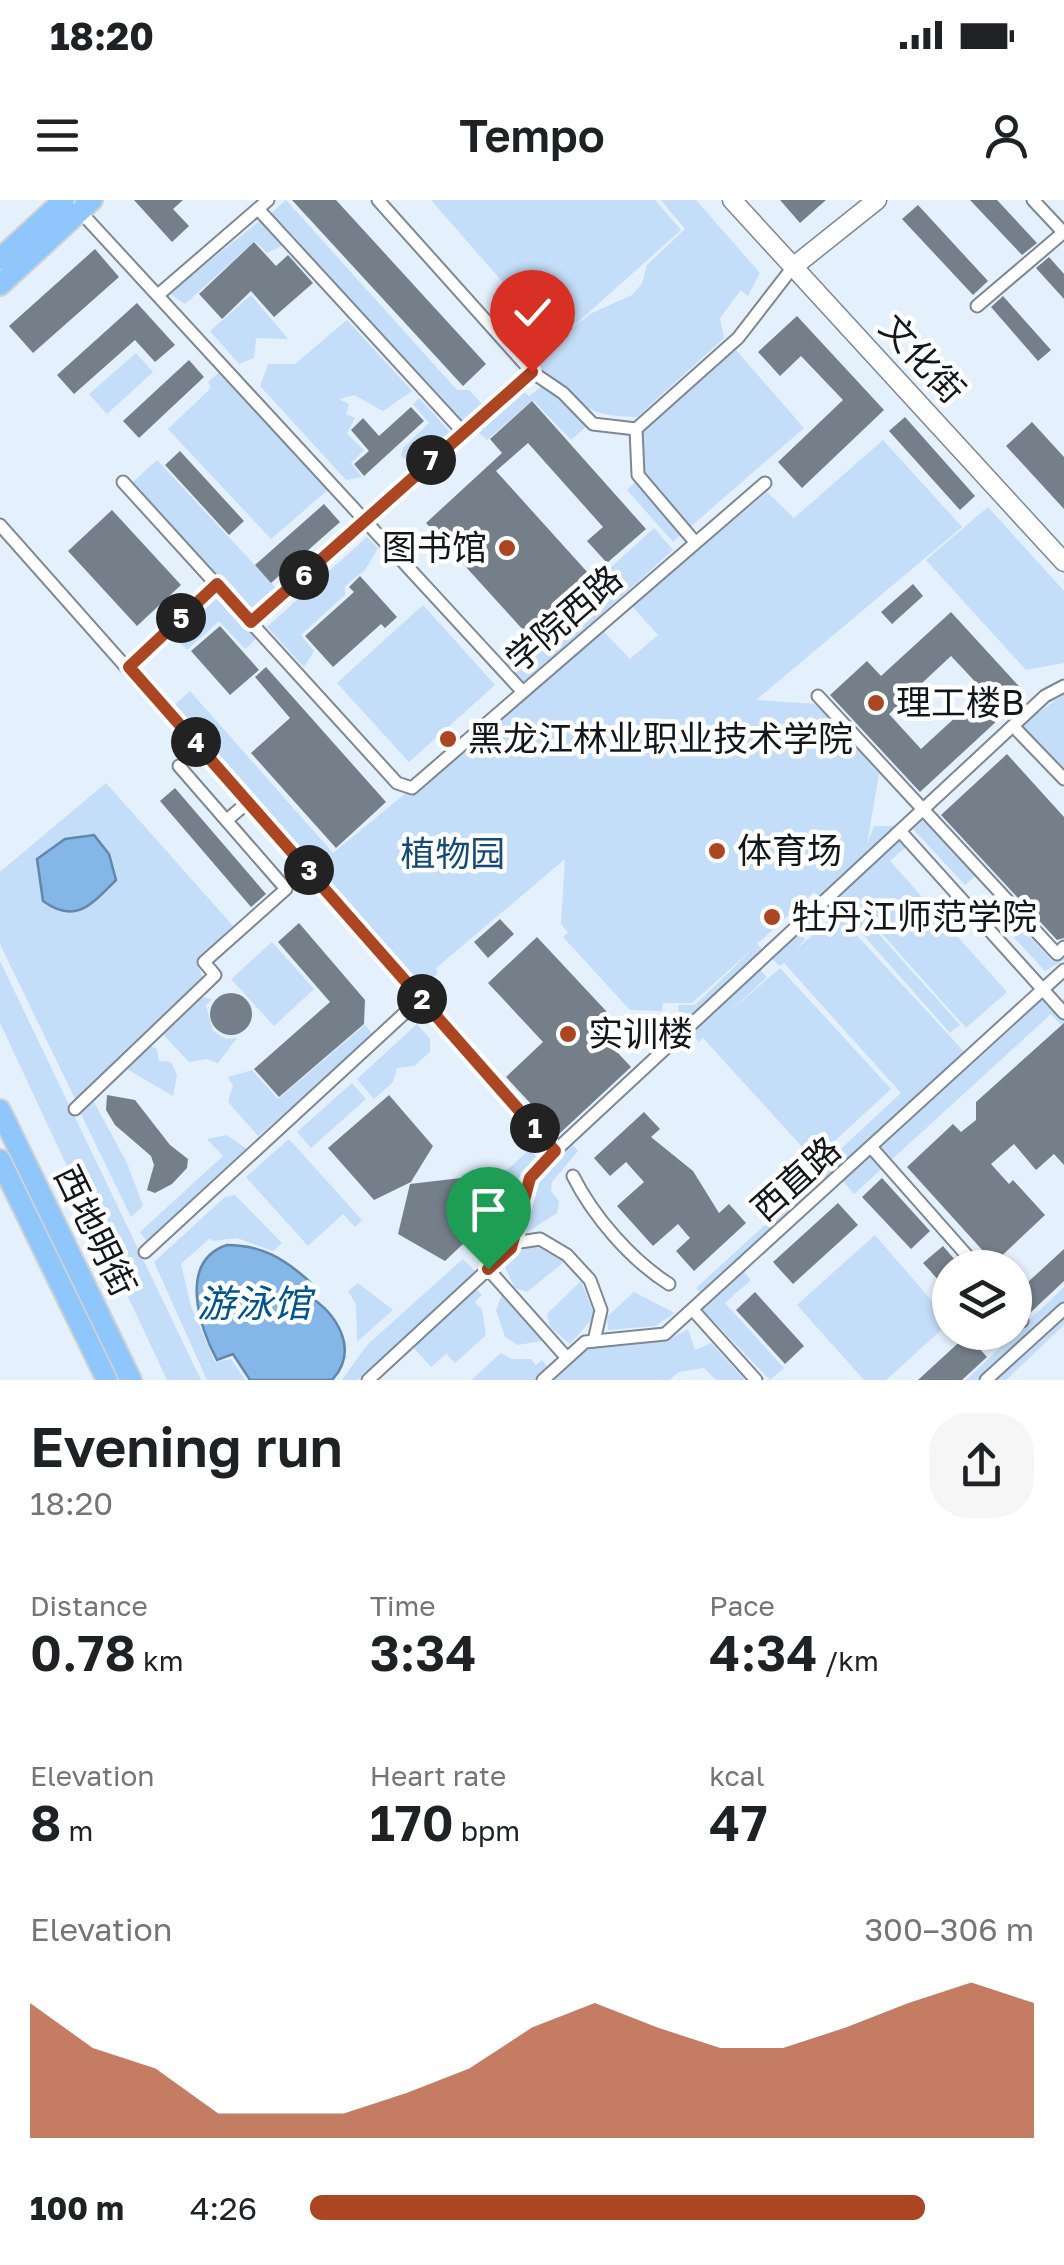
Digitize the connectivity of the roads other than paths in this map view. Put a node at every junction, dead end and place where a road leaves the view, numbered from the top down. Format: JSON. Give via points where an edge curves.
{"nodes":[{"id":1,"x":268,"y":200,"type":"edge"},
{"id":2,"x":378,"y":200,"type":"edge"},
{"id":3,"x":732,"y":200,"type":"edge"},
{"id":4,"x":877,"y":200,"type":"edge"},
{"id":5,"x":1033,"y":200,"type":"edge"},
{"id":6,"x":77,"y":203,"type":"edge"},
{"id":7,"x":258,"y":209,"type":"junction"},
{"id":8,"x":1064,"y":232,"type":"edge"},
{"id":9,"x":0,"y":260,"type":"edge"},
{"id":10,"x":793,"y":267,"type":"junction"},
{"id":11,"x":0,"y":285,"type":"edge"},
{"id":12,"x":158,"y":294,"type":"junction"},
{"id":13,"x":978,"y":306,"type":"dead end"},
{"id":14,"x":532,"y":372,"type":"junction"},
{"id":15,"x":636,"y":429,"type":"junction"},
{"id":16,"x":463,"y":432,"type":"junction"},
{"id":17,"x":123,"y":482,"type":"dead end"},
{"id":18,"x":765,"y":482,"type":"dead end"},
{"id":19,"x":364,"y":520,"type":"junction"},
{"id":20,"x":0,"y":525,"type":"edge"},
{"id":21,"x":695,"y":542,"type":"junction"},
{"id":22,"x":1064,"y":562,"type":"edge"},
{"id":23,"x":217,"y":584,"type":"junction"},
{"id":24,"x":251,"y":622,"type":"junction"},
{"id":25,"x":129,"y":667,"type":"junction"},
{"id":26,"x":1064,"y":686,"type":"edge"},
{"id":27,"x":522,"y":691,"type":"junction"},
{"id":28,"x":818,"y":696,"type":"dead end"},
{"id":29,"x":1013,"y":726,"type":"junction"},
{"id":30,"x":179,"y":766,"type":"dead end"},
{"id":31,"x":1064,"y":779,"type":"edge"},
{"id":32,"x":248,"y":802,"type":"junction"},
{"id":33,"x":923,"y":808,"type":"junction"},
{"id":34,"x":227,"y":820,"type":"junction"},
{"id":35,"x":900,"y":831,"type":"junction"},
{"id":36,"x":1064,"y":948,"type":"edge"},
{"id":37,"x":1064,"y":970,"type":"edge"},
{"id":38,"x":1043,"y":990,"type":"junction"},
{"id":39,"x":421,"y":998,"type":"junction"},
{"id":40,"x":1064,"y":1014,"type":"edge"},
{"id":41,"x":75,"y":1109,"type":"dead end"},
{"id":42,"x":0,"y":1110,"type":"edge"},
{"id":43,"x":871,"y":1147,"type":"junction"},
{"id":44,"x":555,"y":1151,"type":"junction"},
{"id":45,"x":0,"y":1160,"type":"edge"},
{"id":46,"x":573,"y":1176,"type":"dead end"},
{"id":47,"x":512,"y":1243,"type":"junction"},
{"id":48,"x":962,"y":1250,"type":"edge"},
{"id":49,"x":145,"y":1252,"type":"dead end"},
{"id":50,"x":488,"y":1269,"type":"junction"},
{"id":51,"x":669,"y":1284,"type":"dead end"},
{"id":52,"x":1064,"y":1309,"type":"edge"},
{"id":53,"x":693,"y":1310,"type":"junction"},
{"id":54,"x":592,"y":1338,"type":"junction"},
{"id":55,"x":567,"y":1358,"type":"junction"},
{"id":56,"x":107,"y":1380,"type":"edge"},
{"id":57,"x":131,"y":1380,"type":"edge"},
{"id":58,"x":368,"y":1380,"type":"edge"},
{"id":59,"x":543,"y":1380,"type":"edge"},
{"id":60,"x":756,"y":1380,"type":"edge"},
{"id":61,"x":986,"y":1380,"type":"edge"}],
"edges":[{"from":1,"to":7,"type":"street"},
{"from":2,"to":14,"type":"street"},
{"from":3,"to":10,"type":"street","name":"文化街"},
{"from":4,"to":10,"type":"street"},
{"from":5,"to":8,"type":"street"},
{"from":6,"to":9,"type":"highway"},
{"from":6,"to":11,"type":"highway"},
{"from":6,"to":12,"type":"street"},
{"from":7,"to":12,"type":"street"},
{"from":7,"to":16,"type":"street"},
{"from":8,"to":13,"type":"street"},
{"from":10,"to":15,"type":"street","via":[[738,338]]},
{"from":10,"to":22,"type":"street","name":"文化街"},
{"from":12,"to":19,"type":"street"},
{"from":14,"to":15,"type":"street","via":[[593,424]]},
{"from":14,"to":16,"type":"street"},
{"from":15,"to":21,"type":"street","via":[[638,475]]},
{"from":16,"to":19,"type":"street"},
{"from":17,"to":23,"type":"street"},
{"from":18,"to":21,"type":"street","name":"学院西路"},
{"from":19,"to":24,"type":"street"},
{"from":19,"to":27,"type":"street"},
{"from":20,"to":25,"type":"street"},
{"from":21,"to":27,"type":"street","name":"学院西路"},
{"from":23,"to":24,"type":"street"},
{"from":23,"to":25,"type":"street"},
{"from":24,"to":27,"type":"street","name":"学院西路","via":[[397,783],[412,788]]},
{"from":25,"to":32,"type":"street"},
{"from":26,"to":29,"type":"street"},
{"from":28,"to":33,"type":"street"},
{"from":29,"to":31,"type":"street"},
{"from":29,"to":33,"type":"street"},
{"from":30,"to":34,"type":"street"},
{"from":32,"to":34,"type":"street"},
{"from":32,"to":39,"type":"street"},
{"from":33,"to":35,"type":"street"},
{"from":33,"to":36,"type":"street","via":[[1057,954]]},
{"from":34,"to":41,"type":"street","via":[[286,889],[204,962],[215,974]]},
{"from":35,"to":38,"type":"street"},
{"from":35,"to":44,"type":"street"},
{"from":37,"to":38,"type":"street","name":"西直路"},
{"from":38,"to":40,"type":"street"},
{"from":38,"to":43,"type":"street","name":"西直路"},
{"from":39,"to":44,"type":"street"},
{"from":39,"to":49,"type":"street"},
{"from":42,"to":57,"type":"highway","name":"西地明街"},
{"from":43,"to":48,"type":"street"},
{"from":43,"to":53,"type":"street","name":"西直路"},
{"from":44,"to":47,"type":"street","via":[[530,1178]]},
{"from":45,"to":56,"type":"highway","name":"西地明街"},
{"from":46,"to":51,"type":"street","via":[[584,1198],[648,1270]]},
{"from":47,"to":50,"type":"street"},
{"from":47,"to":54,"type":"street","via":[[540,1239],[567,1255],[598,1296]]},
{"from":50,"to":55,"type":"street"},
{"from":50,"to":58,"type":"street"},
{"from":52,"to":61,"type":"street"},
{"from":53,"to":54,"type":"street","name":"西直路","via":[[665,1334]]},
{"from":53,"to":60,"type":"street"},
{"from":54,"to":55,"type":"street"},
{"from":55,"to":59,"type":"street"}]}
